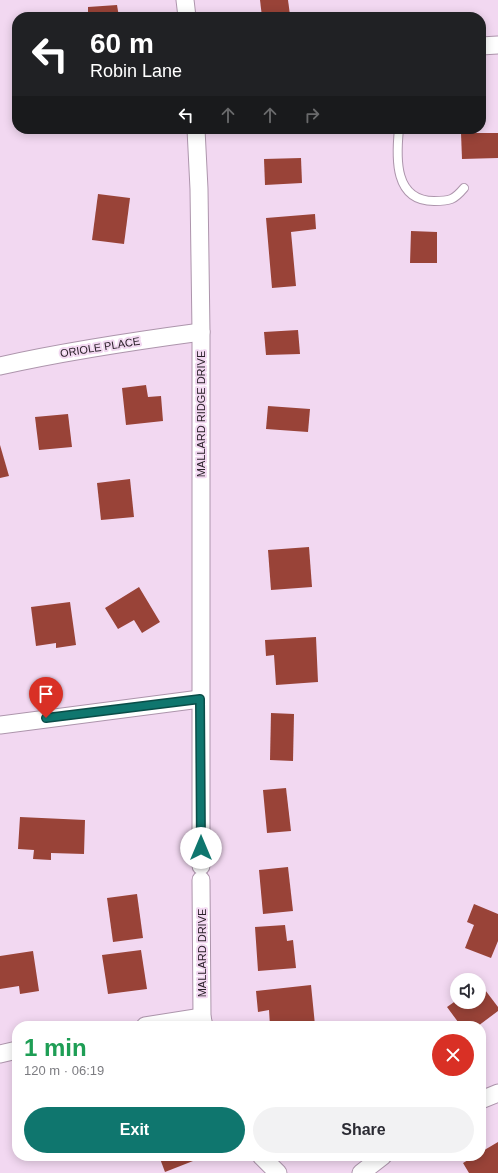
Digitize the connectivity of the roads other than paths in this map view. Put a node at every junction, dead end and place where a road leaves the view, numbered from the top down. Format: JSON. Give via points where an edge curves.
{"nodes":[{"id":1,"x":185,"y":0,"type":"edge"},
{"id":2,"x":186,"y":12,"type":"edge"},
{"id":3,"x":498,"y":45,"type":"edge"},
{"id":4,"x":486,"y":46,"type":"edge"},
{"id":5,"x":196,"y":134,"type":"edge"},
{"id":6,"x":398,"y":134,"type":"edge"},
{"id":7,"x":464,"y":188,"type":"dead end"},
{"id":8,"x":201,"y":332,"type":"junction"},
{"id":9,"x":0,"y":366,"type":"edge"},
{"id":10,"x":200,"y":699,"type":"junction"},
{"id":11,"x":0,"y":725,"type":"edge"},
{"id":12,"x":203,"y":1021,"type":"edge"},
{"id":13,"x":12,"y":1051,"type":"edge"},
{"id":14,"x":0,"y":1054,"type":"edge"},
{"id":15,"x":498,"y":1093,"type":"edge"},
{"id":16,"x":486,"y":1098,"type":"edge"},
{"id":17,"x":266,"y":1161,"type":"edge"},
{"id":18,"x":377,"y":1161,"type":"edge"},
{"id":19,"x":278,"y":1173,"type":"edge"},
{"id":20,"x":361,"y":1173,"type":"edge"}],
"edges":[{"from":1,"to":2,"type":"street"},
{"from":3,"to":4,"type":"street"},
{"from":5,"to":8,"type":"street","name":"MALLARD RIDGE DRIVE"},
{"from":6,"to":7,"type":"lane","via":[[398,167],[404,187],[412,195],[429,201],[447,201],[456,197]]},
{"from":8,"to":9,"type":"street","name":"ORIOLE PLACE"},
{"from":8,"to":10,"type":"street","name":"MALLARD RIDGE DRIVE"},
{"from":10,"to":11,"type":"street"},
{"from":10,"to":12,"type":"street","name":"MALLARD DRIVE"},
{"from":13,"to":14,"type":"street"},
{"from":15,"to":16,"type":"street"},
{"from":17,"to":19,"type":"street"},
{"from":18,"to":20,"type":"street"}]}
